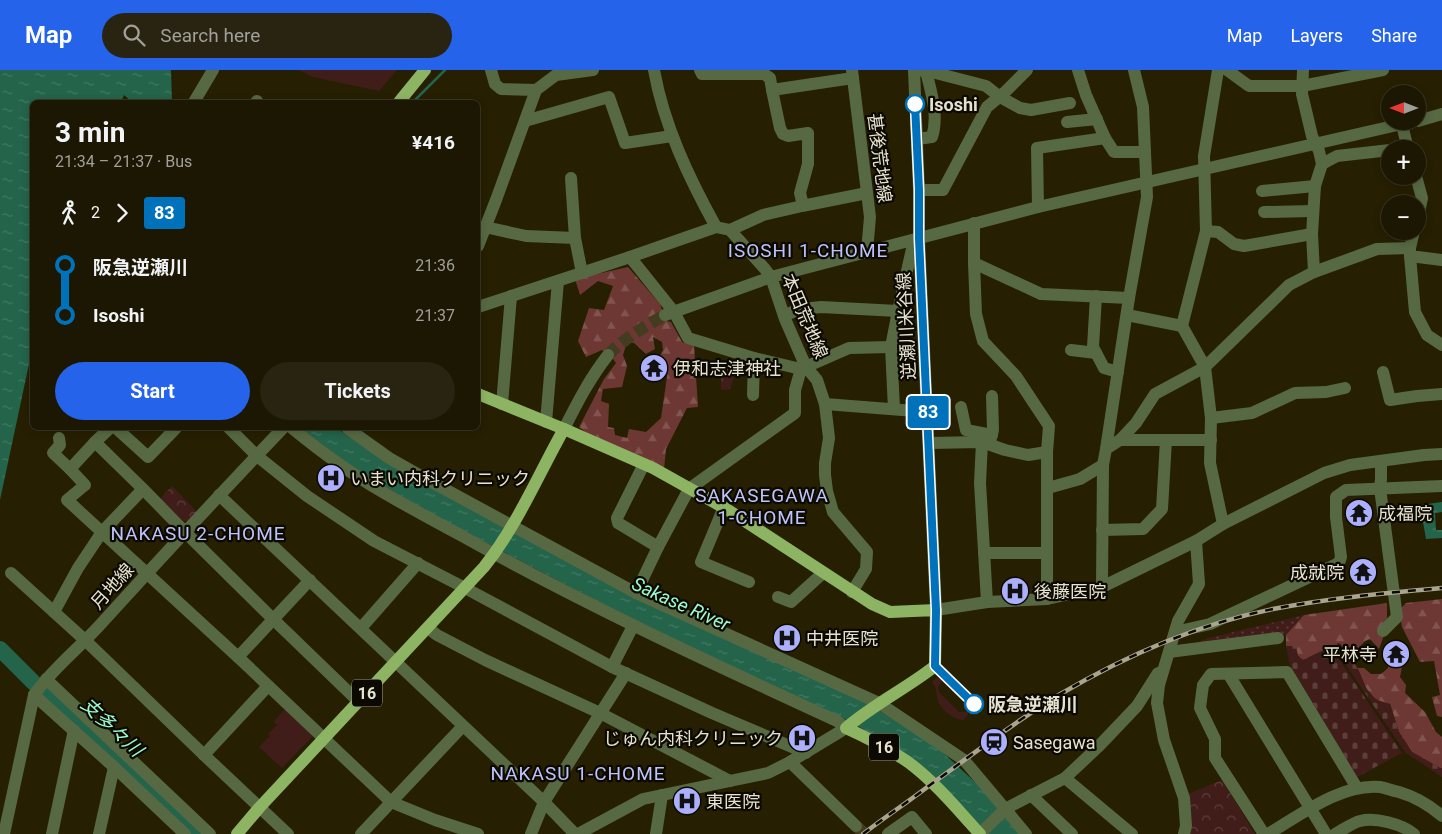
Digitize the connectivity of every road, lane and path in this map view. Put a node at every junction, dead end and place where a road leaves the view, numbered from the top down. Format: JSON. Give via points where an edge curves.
{"nodes":[{"id":1,"x":213,"y":70,"type":"edge"},
{"id":2,"x":425,"y":70,"type":"edge"},
{"id":3,"x":491,"y":70,"type":"edge"},
{"id":4,"x":593,"y":70,"type":"edge"},
{"id":5,"x":654,"y":70,"type":"edge"},
{"id":6,"x":700,"y":70,"type":"edge"},
{"id":7,"x":920,"y":70,"type":"edge"},
{"id":8,"x":1027,"y":70,"type":"edge"},
{"id":9,"x":1078,"y":70,"type":"edge"},
{"id":10,"x":1134,"y":70,"type":"edge"},
{"id":11,"x":1218,"y":70,"type":"edge"},
{"id":12,"x":1227,"y":70,"type":"edge"},
{"id":13,"x":1303,"y":70,"type":"edge"},
{"id":14,"x":1383,"y":70,"type":"edge"},
{"id":15,"x":555,"y":72,"type":"edge"},
{"id":16,"x":852,"y":74,"type":"edge"},
{"id":17,"x":1302,"y":86,"type":"junction"},
{"id":18,"x":536,"y":90,"type":"junction"},
{"id":19,"x":772,"y":90,"type":"junction"},
{"id":20,"x":1000,"y":97,"type":"junction"},
{"id":21,"x":195,"y":100,"type":"edge"},
{"id":22,"x":401,"y":100,"type":"edge"},
{"id":23,"x":1070,"y":103,"type":"dead end"},
{"id":24,"x":1442,"y":114,"type":"edge"},
{"id":25,"x":1426,"y":118,"type":"edge"},
{"id":26,"x":1097,"y":119,"type":"junction"},
{"id":27,"x":525,"y":121,"type":"junction"},
{"id":28,"x":1067,"y":122,"type":"dead end"},
{"id":29,"x":1381,"y":129,"type":"edge"},
{"id":30,"x":672,"y":136,"type":"junction"},
{"id":31,"x":1350,"y":136,"type":"junction"},
{"id":32,"x":1105,"y":138,"type":"junction"},
{"id":33,"x":917,"y":139,"type":"junction"},
{"id":34,"x":1316,"y":144,"type":"junction"},
{"id":35,"x":1381,"y":151,"type":"edge"},
{"id":36,"x":1145,"y":152,"type":"junction"},
{"id":37,"x":1354,"y":154,"type":"junction"},
{"id":38,"x":1322,"y":164,"type":"junction"},
{"id":39,"x":1205,"y":170,"type":"junction"},
{"id":40,"x":571,"y":178,"type":"dead end"},
{"id":41,"x":1146,"y":182,"type":"junction"},
{"id":42,"x":1315,"y":186,"type":"junction"},
{"id":43,"x":919,"y":190,"type":"junction"},
{"id":44,"x":1262,"y":190,"type":"dead end"},
{"id":45,"x":867,"y":194,"type":"junction"},
{"id":46,"x":803,"y":205,"type":"junction"},
{"id":47,"x":1038,"y":206,"type":"junction"},
{"id":48,"x":1313,"y":211,"type":"junction"},
{"id":49,"x":1264,"y":212,"type":"dead end"},
{"id":50,"x":974,"y":223,"type":"junction"},
{"id":51,"x":486,"y":227,"type":"junction"},
{"id":52,"x":716,"y":227,"type":"junction"},
{"id":53,"x":730,"y":230,"type":"junction"},
{"id":54,"x":1206,"y":231,"type":"junction"},
{"id":55,"x":1312,"y":234,"type":"junction"},
{"id":56,"x":575,"y":238,"type":"junction"},
{"id":57,"x":916,"y":239,"type":"junction"},
{"id":58,"x":1412,"y":240,"type":"edge"},
{"id":59,"x":480,"y":241,"type":"edge"},
{"id":60,"x":867,"y":251,"type":"junction"},
{"id":61,"x":1410,"y":252,"type":"junction"},
{"id":62,"x":630,"y":257,"type":"junction"},
{"id":63,"x":1442,"y":260,"type":"edge"},
{"id":64,"x":974,"y":263,"type":"junction"},
{"id":65,"x":1314,"y":272,"type":"junction"},
{"id":66,"x":582,"y":273,"type":"junction"},
{"id":67,"x":771,"y":277,"type":"junction"},
{"id":68,"x":558,"y":281,"type":"junction"},
{"id":69,"x":511,"y":296,"type":"junction"},
{"id":70,"x":1096,"y":296,"type":"junction"},
{"id":71,"x":1129,"y":298,"type":"junction"},
{"id":72,"x":480,"y":306,"type":"edge"},
{"id":73,"x":898,"y":311,"type":"junction"},
{"id":74,"x":669,"y":314,"type":"junction"},
{"id":75,"x":784,"y":315,"type":"junction"},
{"id":76,"x":1126,"y":315,"type":"junction"},
{"id":77,"x":1182,"y":326,"type":"junction"},
{"id":78,"x":1442,"y":345,"type":"edge"},
{"id":79,"x":891,"y":347,"type":"junction"},
{"id":80,"x":1071,"y":350,"type":"dead end"},
{"id":81,"x":1096,"y":353,"type":"junction"},
{"id":82,"x":608,"y":355,"type":"tunnel mouth"},
{"id":83,"x":754,"y":358,"type":"junction"},
{"id":84,"x":803,"y":368,"type":"junction"},
{"id":85,"x":1205,"y":368,"type":"junction"},
{"id":86,"x":1118,"y":372,"type":"junction"},
{"id":87,"x":1384,"y":372,"type":"dead end"},
{"id":88,"x":1345,"y":388,"type":"dead end"},
{"id":89,"x":1442,"y":394,"type":"edge"},
{"id":90,"x":480,"y":395,"type":"edge"},
{"id":91,"x":753,"y":395,"type":"dead end"},
{"id":92,"x":992,"y":396,"type":"dead end"},
{"id":93,"x":502,"y":404,"type":"junction"},
{"id":94,"x":825,"y":404,"type":"junction"},
{"id":95,"x":961,"y":407,"type":"dead end"},
{"id":96,"x":894,"y":410,"type":"junction"},
{"id":97,"x":928,"y":412,"type":"junction"},
{"id":98,"x":1211,"y":418,"type":"junction"},
{"id":99,"x":546,"y":422,"type":"junction"},
{"id":100,"x":564,"y":429,"type":"junction"},
{"id":101,"x":108,"y":430,"type":"edge"},
{"id":102,"x":118,"y":430,"type":"edge"},
{"id":103,"x":174,"y":430,"type":"edge"},
{"id":104,"x":231,"y":430,"type":"edge"},
{"id":105,"x":282,"y":430,"type":"edge"},
{"id":106,"x":295,"y":430,"type":"edge"},
{"id":107,"x":350,"y":430,"type":"edge"},
{"id":108,"x":59,"y":438,"type":"dead end"},
{"id":109,"x":1120,"y":440,"type":"junction"},
{"id":110,"x":1166,"y":440,"type":"junction"},
{"id":111,"x":1210,"y":440,"type":"junction"},
{"id":112,"x":988,"y":441,"type":"junction"},
{"id":113,"x":95,"y":442,"type":"junction"},
{"id":114,"x":929,"y":443,"type":"junction"},
{"id":115,"x":1106,"y":449,"type":"junction"},
{"id":116,"x":1047,"y":452,"type":"junction"},
{"id":117,"x":1442,"y":454,"type":"edge"},
{"id":118,"x":257,"y":456,"type":"junction"},
{"id":119,"x":1381,"y":461,"type":"junction"},
{"id":120,"x":644,"y":464,"type":"junction"},
{"id":121,"x":1103,"y":465,"type":"junction"},
{"id":122,"x":70,"y":469,"type":"junction"},
{"id":123,"x":1442,"y":486,"type":"edge"},
{"id":124,"x":1048,"y":488,"type":"junction"},
{"id":125,"x":1380,"y":488,"type":"junction"},
{"id":126,"x":144,"y":489,"type":"junction"},
{"id":127,"x":689,"y":489,"type":"junction"},
{"id":128,"x":220,"y":495,"type":"junction"},
{"id":129,"x":724,"y":507,"type":"junction"},
{"id":130,"x":1223,"y":524,"type":"junction"},
{"id":131,"x":511,"y":528,"type":"junction"},
{"id":132,"x":1102,"y":530,"type":"junction"},
{"id":133,"x":102,"y":532,"type":"junction"},
{"id":134,"x":185,"y":532,"type":"junction"},
{"id":135,"x":1196,"y":541,"type":"junction"},
{"id":136,"x":658,"y":548,"type":"junction"},
{"id":137,"x":495,"y":553,"type":"junction"},
{"id":138,"x":984,"y":553,"type":"junction"},
{"id":139,"x":1047,"y":553,"type":"junction"},
{"id":140,"x":418,"y":563,"type":"junction"},
{"id":141,"x":11,"y":573,"type":"dead end"},
{"id":142,"x":147,"y":573,"type":"junction"},
{"id":143,"x":823,"y":573,"type":"junction"},
{"id":144,"x":310,"y":580,"type":"junction"},
{"id":145,"x":749,"y":582,"type":"dead end"},
{"id":146,"x":1102,"y":587,"type":"junction"},
{"id":147,"x":465,"y":588,"type":"junction"},
{"id":148,"x":852,"y":592,"type":"junction"},
{"id":149,"x":636,"y":593,"type":"junction"},
{"id":150,"x":778,"y":597,"type":"dead end"},
{"id":151,"x":1046,"y":599,"type":"junction"},
{"id":152,"x":987,"y":602,"type":"junction"},
{"id":153,"x":936,"y":610,"type":"junction"},
{"id":154,"x":54,"y":612,"type":"junction"},
{"id":155,"x":274,"y":619,"type":"junction"},
{"id":156,"x":633,"y":626,"type":"junction"},
{"id":157,"x":361,"y":628,"type":"junction"},
{"id":158,"x":428,"y":628,"type":"junction"},
{"id":159,"x":1383,"y":631,"type":"dead end"},
{"id":160,"x":1175,"y":632,"type":"junction"},
{"id":161,"x":1278,"y":638,"type":"dead end"},
{"id":162,"x":86,"y":641,"type":"junction"},
{"id":163,"x":1169,"y":652,"type":"junction"},
{"id":164,"x":238,"y":657,"type":"junction"},
{"id":165,"x":396,"y":661,"type":"junction"},
{"id":166,"x":1165,"y":666,"type":"junction"},
{"id":167,"x":612,"y":667,"type":"junction"},
{"id":168,"x":626,"y":673,"type":"junction"},
{"id":169,"x":1229,"y":675,"type":"junction"},
{"id":170,"x":45,"y":680,"type":"junction"},
{"id":171,"x":268,"y":686,"type":"junction"},
{"id":172,"x":35,"y":693,"type":"junction"},
{"id":173,"x":360,"y":702,"type":"junction"},
{"id":174,"x":877,"y":705,"type":"junction"},
{"id":175,"x":600,"y":714,"type":"junction"},
{"id":176,"x":464,"y":726,"type":"junction"},
{"id":177,"x":849,"y":726,"type":"junction"},
{"id":178,"x":74,"y":730,"type":"junction"},
{"id":179,"x":324,"y":739,"type":"junction"},
{"id":180,"x":806,"y":753,"type":"junction"},
{"id":181,"x":204,"y":755,"type":"junction"},
{"id":182,"x":790,"y":762,"type":"junction"},
{"id":183,"x":114,"y":767,"type":"junction"},
{"id":184,"x":1065,"y":778,"type":"junction"},
{"id":185,"x":730,"y":781,"type":"junction"},
{"id":186,"x":1357,"y":788,"type":"junction"},
{"id":187,"x":662,"y":795,"type":"junction"},
{"id":188,"x":1031,"y":795,"type":"junction"},
{"id":189,"x":391,"y":802,"type":"junction"},
{"id":190,"x":544,"y":802,"type":"junction"},
{"id":191,"x":260,"y":808,"type":"junction"},
{"id":192,"x":1310,"y":809,"type":"junction"},
{"id":193,"x":1003,"y":811,"type":"junction"},
{"id":194,"x":1442,"y":816,"type":"edge"},
{"id":195,"x":856,"y":826,"type":"tunnel mouth"},
{"id":196,"x":368,"y":832,"type":"edge"},
{"id":197,"x":981,"y":833,"type":"edge"},
{"id":198,"x":4,"y":834,"type":"edge"},
{"id":199,"x":52,"y":834,"type":"edge"},
{"id":200,"x":99,"y":834,"type":"edge"},
{"id":201,"x":185,"y":834,"type":"edge"},
{"id":202,"x":210,"y":834,"type":"edge"},
{"id":203,"x":237,"y":834,"type":"edge"},
{"id":204,"x":288,"y":834,"type":"edge"},
{"id":205,"x":478,"y":834,"type":"edge"},
{"id":206,"x":531,"y":834,"type":"edge"},
{"id":207,"x":576,"y":834,"type":"edge"},
{"id":208,"x":656,"y":834,"type":"edge"},
{"id":209,"x":888,"y":834,"type":"edge"},
{"id":210,"x":926,"y":834,"type":"edge"},
{"id":211,"x":1026,"y":834,"type":"edge"},
{"id":212,"x":1072,"y":834,"type":"edge"},
{"id":213,"x":1132,"y":834,"type":"edge"},
{"id":214,"x":1184,"y":834,"type":"edge"},
{"id":215,"x":1264,"y":834,"type":"edge"},
{"id":216,"x":1268,"y":834,"type":"edge"},
{"id":217,"x":1326,"y":834,"type":"edge"},
{"id":218,"x":1335,"y":834,"type":"edge"},
{"id":219,"x":1414,"y":834,"type":"edge"}],
"edges":[{"from":1,"to":21,"type":"street"},
{"from":2,"to":22,"type":"main road"},
{"from":3,"to":18,"type":"street","via":[[495,84],[501,89]]},
{"from":4,"to":15,"type":"street"},
{"from":5,"to":30,"type":"street"},
{"from":6,"to":19,"type":"street","via":[[702,74],[764,74],[770,78]]},
{"from":7,"to":20,"type":"street","via":[[986,86]]},
{"from":7,"to":33,"type":"street","name":"逆瀬川米谷線"},
{"from":7,"to":33,"type":"street","via":[[935,110],[932,137]]},
{"from":8,"to":20,"type":"street"},
{"from":9,"to":26,"type":"street"},
{"from":10,"to":36,"type":"street","via":[[1143,107]]},
{"from":11,"to":39,"type":"street","via":[[1204,156]]},
{"from":12,"to":17,"type":"street","via":[[1249,86]]},
{"from":13,"to":17,"type":"street"},
{"from":14,"to":17,"type":"street"},
{"from":15,"to":18,"type":"street"},
{"from":16,"to":19,"type":"street"},
{"from":16,"to":45,"type":"street","name":"甚後荒地線"},
{"from":17,"to":34,"type":"street"},
{"from":18,"to":27,"type":"street"},
{"from":19,"to":46,"type":"street","via":[[783,134],[808,133],[808,164],[800,193]]},
{"from":20,"to":23,"type":"street","via":[[1031,110]]},
{"from":20,"to":43,"type":"street","via":[[987,107],[943,190]]},
{"from":24,"to":25,"type":"street"},
{"from":26,"to":28,"type":"street"},
{"from":26,"to":32,"type":"street"},
{"from":27,"to":30,"type":"street","via":[[609,97],[625,143]]},
{"from":27,"to":51,"type":"street"},
{"from":29,"to":31,"type":"street"},
{"from":30,"to":52,"type":"street"},
{"from":31,"to":34,"type":"street"},
{"from":31,"to":37,"type":"street"},
{"from":32,"to":36,"type":"street","via":[[1114,152]]},
{"from":32,"to":47,"type":"street","via":[[1037,148]]},
{"from":33,"to":43,"type":"street","name":"逆瀬川米谷線"},
{"from":34,"to":38,"type":"street"},
{"from":34,"to":39,"type":"street"},
{"from":35,"to":37,"type":"street"},
{"from":36,"to":41,"type":"street"},
{"from":37,"to":38,"type":"street","via":[[1336,156]]},
{"from":38,"to":42,"type":"street"},
{"from":39,"to":41,"type":"street"},
{"from":39,"to":54,"type":"street"},
{"from":40,"to":56,"type":"street"},
{"from":41,"to":47,"type":"street"},
{"from":41,"to":71,"type":"street","via":[[1147,197]]},
{"from":42,"to":44,"type":"street"},
{"from":42,"to":48,"type":"street"},
{"from":43,"to":57,"type":"street","name":"逆瀬川米谷線"},
{"from":45,"to":46,"type":"street"},
{"from":45,"to":60,"type":"street","name":"甚後荒地線","via":[[870,217]]},
{"from":46,"to":53,"type":"street","via":[[763,215]]},
{"from":47,"to":50,"type":"street"},
{"from":48,"to":49,"type":"street"},
{"from":48,"to":55,"type":"street"},
{"from":50,"to":57,"type":"street"},
{"from":50,"to":64,"type":"street"},
{"from":51,"to":56,"type":"street","via":[[526,236]]},
{"from":51,"to":59,"type":"street"},
{"from":52,"to":53,"type":"street"},
{"from":52,"to":62,"type":"street"},
{"from":53,"to":67,"type":"street","name":"本田荒地線"},
{"from":54,"to":55,"type":"street","via":[[1218,232],[1234,244],[1244,246]]},
{"from":54,"to":77,"type":"street"},
{"from":55,"to":65,"type":"street"},
{"from":56,"to":66,"type":"street"},
{"from":57,"to":60,"type":"street"},
{"from":57,"to":73,"type":"street"},
{"from":57,"to":97,"type":"street","name":"逆瀬川米谷線"},
{"from":58,"to":61,"type":"street"},
{"from":60,"to":67,"type":"street"},
{"from":61,"to":63,"type":"street"},
{"from":61,"to":65,"type":"street","via":[[1377,249]]},
{"from":61,"to":78,"type":"street","via":[[1415,312],[1428,335]]},
{"from":62,"to":66,"type":"street"},
{"from":62,"to":74,"type":"street"},
{"from":64,"to":70,"type":"street","via":[[1041,294]]},
{"from":64,"to":116,"type":"street","via":[[976,314],[983,341],[1016,376],[1049,426]]},
{"from":65,"to":85,"type":"street","via":[[1289,285]]},
{"from":66,"to":68,"type":"street"},
{"from":67,"to":74,"type":"street"},
{"from":67,"to":75,"type":"street","name":"本田荒地線"},
{"from":68,"to":69,"type":"street"},
{"from":68,"to":99,"type":"street"},
{"from":69,"to":72,"type":"street"},
{"from":69,"to":93,"type":"street"},
{"from":70,"to":71,"type":"street"},
{"from":70,"to":81,"type":"street","via":[[1092,347]]},
{"from":71,"to":76,"type":"street"},
{"from":73,"to":75,"type":"street","via":[[821,307]]},
{"from":73,"to":79,"type":"street"},
{"from":74,"to":83,"type":"street","via":[[688,338]]},
{"from":75,"to":84,"type":"street","name":"本田荒地線"},
{"from":76,"to":77,"type":"street"},
{"from":76,"to":86,"type":"street"},
{"from":77,"to":85,"type":"street"},
{"from":79,"to":84,"type":"street","via":[[849,348]]},
{"from":79,"to":96,"type":"street"},
{"from":80,"to":81,"type":"street"},
{"from":81,"to":86,"type":"street","via":[[1104,368]]},
{"from":82,"to":100,"type":"street","via":[[584,389]]},
{"from":83,"to":84,"type":"street"},
{"from":83,"to":91,"type":"street"},
{"from":84,"to":94,"type":"street","name":"本田荒地線","via":[[817,380]]},
{"from":84,"to":127,"type":"street","via":[[795,390],[795,413]]},
{"from":85,"to":98,"type":"street"},
{"from":85,"to":109,"type":"street","via":[[1154,394],[1136,423]]},
{"from":86,"to":115,"type":"street"},
{"from":87,"to":89,"type":"street","via":[[1390,400]]},
{"from":88,"to":98,"type":"street","via":[[1295,393],[1252,413]]},
{"from":90,"to":93,"type":"main road"},
{"from":92,"to":112,"type":"street","via":[[993,430]]},
{"from":93,"to":99,"type":"main road"},
{"from":94,"to":96,"type":"street"},
{"from":94,"to":148,"type":"street","name":"本田荒地線","via":[[829,438],[825,463],[827,491],[833,512],[867,552],[866,569]]},
{"from":95,"to":112,"type":"street","via":[[966,430]]},
{"from":96,"to":97,"type":"street"},
{"from":97,"to":114,"type":"street","name":"逆瀬川米谷線"},
{"from":98,"to":111,"type":"street"},
{"from":99,"to":100,"type":"main road"},
{"from":100,"to":120,"type":"main road"},
{"from":100,"to":131,"type":"main road","number":"16"},
{"from":101,"to":113,"type":"street"},
{"from":102,"to":103,"type":"street","via":[[148,457]]},
{"from":104,"to":118,"type":"street"},
{"from":105,"to":118,"type":"street","name":"月地線"},
{"from":106,"to":137,"type":"street","via":[[380,491]]},
{"from":107,"to":131,"type":"street","via":[[390,458]]},
{"from":108,"to":122,"type":"street","via":[[60,445],[53,453]]},
{"from":109,"to":110,"type":"street"},
{"from":109,"to":115,"type":"street"},
{"from":110,"to":111,"type":"street"},
{"from":110,"to":132,"type":"street","via":[[1162,509],[1144,529]]},
{"from":111,"to":130,"type":"street","via":[[1210,463]]},
{"from":112,"to":114,"type":"street"},
{"from":112,"to":116,"type":"street","via":[[1005,450],[1028,455]]},
{"from":112,"to":138,"type":"street","via":[[980,484]]},
{"from":113,"to":122,"type":"street"},
{"from":113,"to":126,"type":"street"},
{"from":114,"to":153,"type":"street","name":"逆瀬川米谷線"},
{"from":115,"to":121,"type":"street"},
{"from":116,"to":124,"type":"street"},
{"from":117,"to":119,"type":"street"},
{"from":118,"to":128,"type":"street","name":"月地線"},
{"from":118,"to":140,"type":"street","via":[[307,496],[374,541]]},
{"from":119,"to":125,"type":"street"},
{"from":119,"to":130,"type":"street","via":[[1324,473]]},
{"from":120,"to":127,"type":"main road"},
{"from":120,"to":136,"type":"street","via":[[617,518],[618,523]]},
{"from":121,"to":124,"type":"street","via":[[1080,478]]},
{"from":121,"to":132,"type":"street"},
{"from":122,"to":133,"type":"street","via":[[85,484],[67,500]]},
{"from":123,"to":125,"type":"street"},
{"from":124,"to":139,"type":"street"},
{"from":125,"to":159,"type":"street","via":[[1397,617]]},
{"from":125,"to":160,"type":"street","via":[[1346,490],[1336,497],[1340,563],[1210,624]]},
{"from":126,"to":133,"type":"street"},
{"from":126,"to":134,"type":"street"},
{"from":127,"to":129,"type":"main road"},
{"from":127,"to":136,"type":"street"},
{"from":128,"to":134,"type":"street","name":"月地線"},
{"from":128,"to":144,"type":"street"},
{"from":129,"to":143,"type":"main road"},
{"from":129,"to":145,"type":"street","via":[[701,562]]},
{"from":130,"to":135,"type":"street"},
{"from":131,"to":137,"type":"main road","number":"16"},
{"from":131,"to":149,"type":"street"},
{"from":132,"to":146,"type":"street"},
{"from":133,"to":142,"type":"street"},
{"from":133,"to":154,"type":"street"},
{"from":134,"to":142,"type":"street","name":"月地線"},
{"from":134,"to":155,"type":"street"},
{"from":135,"to":146,"type":"street"},
{"from":135,"to":160,"type":"street","via":[[1200,584]]},
{"from":136,"to":149,"type":"street"},
{"from":137,"to":147,"type":"main road","number":"16"},
{"from":137,"to":156,"type":"street"},
{"from":138,"to":139,"type":"street"},
{"from":138,"to":152,"type":"street"},
{"from":139,"to":151,"type":"street"},
{"from":140,"to":147,"type":"street"},
{"from":140,"to":157,"type":"street"},
{"from":141,"to":154,"type":"street"},
{"from":142,"to":162,"type":"street","name":"月地線"},
{"from":142,"to":164,"type":"street"},
{"from":143,"to":148,"type":"main road"},
{"from":143,"to":150,"type":"street","via":[[791,602]]},
{"from":144,"to":155,"type":"street"},
{"from":144,"to":157,"type":"street"},
{"from":146,"to":151,"type":"street"},
{"from":147,"to":158,"type":"main road","number":"16"},
{"from":147,"to":167,"type":"street"},
{"from":148,"to":153,"type":"main road","via":[[890,612]]},
{"from":149,"to":174,"type":"street"},
{"from":151,"to":152,"type":"street"},
{"from":152,"to":153,"type":"street"},
{"from":153,"to":174,"type":"main road","number":"16","via":[[935,666]]},
{"from":154,"to":162,"type":"street"},
{"from":155,"to":164,"type":"street"},
{"from":155,"to":173,"type":"street"},
{"from":156,"to":167,"type":"street"},
{"from":156,"to":177,"type":"street"},
{"from":157,"to":165,"type":"street"},
{"from":158,"to":165,"type":"main road","number":"16"},
{"from":158,"to":175,"type":"street","via":[[485,660]]},
{"from":160,"to":163,"type":"street"},
{"from":161,"to":163,"type":"street"},
{"from":162,"to":170,"type":"street","name":"月地線"},
{"from":162,"to":181,"type":"street"},
{"from":163,"to":166,"type":"street"},
{"from":164,"to":171,"type":"street"},
{"from":165,"to":173,"type":"main road","number":"16"},
{"from":165,"to":176,"type":"street"},
{"from":166,"to":184,"type":"street","via":[[1137,706]]},
{"from":166,"to":214,"type":"street","via":[[1157,703],[1164,740],[1184,798]]},
{"from":167,"to":168,"type":"street"},
{"from":168,"to":175,"type":"street"},
{"from":168,"to":180,"type":"street"},
{"from":169,"to":186,"type":"street","via":[[1287,672]]},
{"from":169,"to":192,"type":"street"},
{"from":169,"to":215,"type":"street","via":[[1211,674],[1203,685],[1200,708],[1214,739],[1215,758]]},
{"from":170,"to":172,"type":"street","name":"月地線"},
{"from":170,"to":202,"type":"street"},
{"from":171,"to":179,"type":"street"},
{"from":171,"to":181,"type":"street"},
{"from":172,"to":178,"type":"street"},
{"from":172,"to":198,"type":"street"},
{"from":173,"to":179,"type":"main road","number":"16"},
{"from":174,"to":177,"type":"main road","number":"16"},
{"from":174,"to":193,"type":"street","via":[[964,760]]},
{"from":175,"to":185,"type":"street"},
{"from":175,"to":190,"type":"street"},
{"from":176,"to":189,"type":"street"},
{"from":176,"to":190,"type":"street"},
{"from":177,"to":180,"type":"street"},
{"from":177,"to":197,"type":"main road","number":"16","via":[[918,770]]},
{"from":178,"to":183,"type":"street"},
{"from":178,"to":199,"type":"street"},
{"from":179,"to":189,"type":"street"},
{"from":179,"to":191,"type":"main road","number":"16"},
{"from":180,"to":182,"type":"street"},
{"from":181,"to":191,"type":"street"},
{"from":182,"to":185,"type":"street","via":[[768,773]]},
{"from":182,"to":195,"type":"street"},
{"from":183,"to":200,"type":"street"},
{"from":183,"to":201,"type":"street"},
{"from":184,"to":188,"type":"street"},
{"from":184,"to":213,"type":"street"},
{"from":185,"to":187,"type":"street"},
{"from":186,"to":192,"type":"street"},
{"from":186,"to":194,"type":"street","via":[[1380,787],[1407,795],[1428,804]]},
{"from":187,"to":207,"type":"street","via":[[643,798]]},
{"from":187,"to":208,"type":"street"},
{"from":188,"to":193,"type":"street"},
{"from":188,"to":212,"type":"street"},
{"from":189,"to":196,"type":"street"},
{"from":189,"to":205,"type":"street"},
{"from":190,"to":206,"type":"street"},
{"from":190,"to":207,"type":"street"},
{"from":191,"to":203,"type":"main road","number":"16"},
{"from":191,"to":204,"type":"street"},
{"from":192,"to":216,"type":"street"},
{"from":192,"to":217,"type":"street"},
{"from":193,"to":197,"type":"street"},
{"from":193,"to":211,"type":"street"},
{"from":209,"to":210,"type":"street","via":[[912,817]]},
{"from":218,"to":219,"type":"street","via":[[1360,821],[1387,821]]}]}
